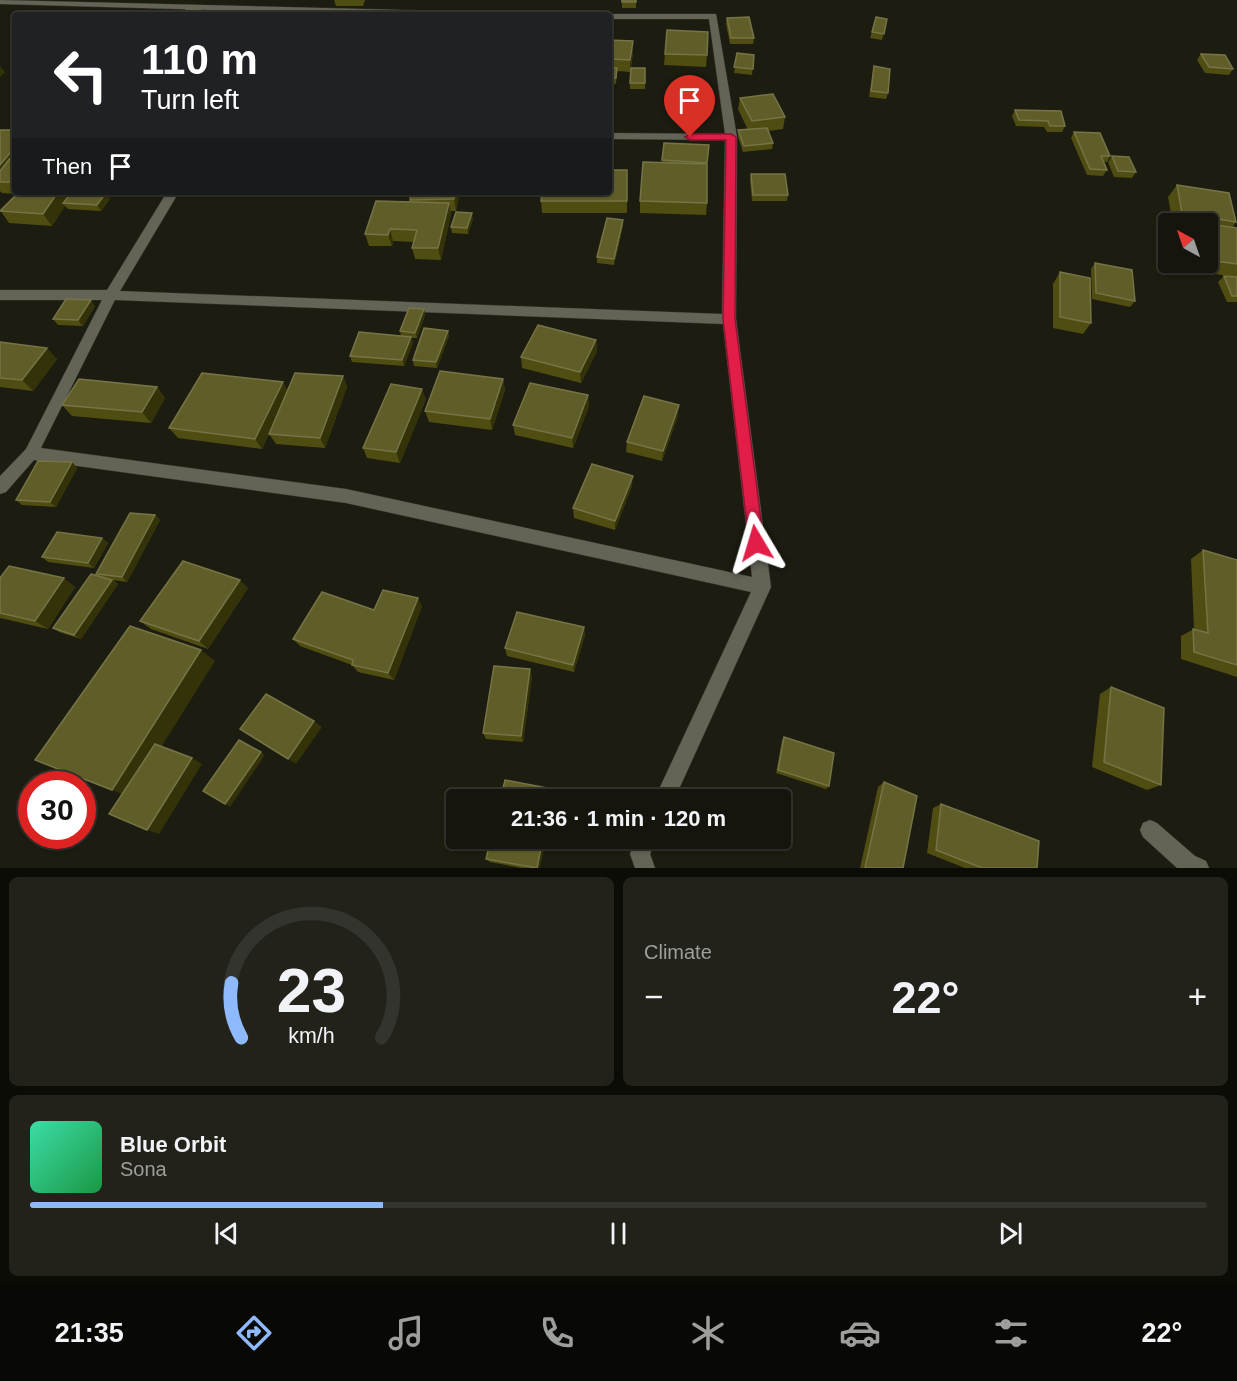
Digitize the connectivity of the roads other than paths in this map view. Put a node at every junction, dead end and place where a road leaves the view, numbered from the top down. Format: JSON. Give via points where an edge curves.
{"nodes":[{"id":1,"x":0,"y":1,"type":"edge"},
{"id":2,"x":282,"y":8,"type":"edge"},
{"id":3,"x":397,"y":12,"type":"edge"},
{"id":4,"x":612,"y":16,"type":"edge"},
{"id":5,"x":612,"y":136,"type":"edge"},
{"id":6,"x":731,"y":137,"type":"junction"},
{"id":7,"x":171,"y":195,"type":"edge"},
{"id":8,"x":0,"y":295,"type":"edge"},
{"id":9,"x":111,"y":295,"type":"junction"},
{"id":10,"x":729,"y":319,"type":"junction"},
{"id":11,"x":31,"y":453,"type":"junction"},
{"id":12,"x":0,"y":487,"type":"edge"},
{"id":13,"x":762,"y":587,"type":"junction"},
{"id":14,"x":669,"y":789,"type":"edge"},
{"id":15,"x":1150,"y":830,"type":"dead end"},
{"id":16,"x":642,"y":849,"type":"edge"},
{"id":17,"x":645,"y":868,"type":"edge"},
{"id":18,"x":1199,"y":868,"type":"edge"}],
"edges":[{"from":1,"to":2,"type":"street"},
{"from":2,"to":3,"type":"street"},
{"from":4,"to":6,"type":"street","via":[[713,16]]},
{"from":5,"to":6,"type":"street"},
{"from":6,"to":10,"type":"street"},
{"from":7,"to":9,"type":"street"},
{"from":8,"to":9,"type":"street"},
{"from":9,"to":10,"type":"street"},
{"from":9,"to":11,"type":"street"},
{"from":10,"to":13,"type":"street"},
{"from":11,"to":12,"type":"street"},
{"from":11,"to":13,"type":"street","via":[[346,496]]},
{"from":13,"to":14,"type":"street"},
{"from":15,"to":18,"type":"street","via":[[1188,864]]},
{"from":16,"to":17,"type":"street"}]}
